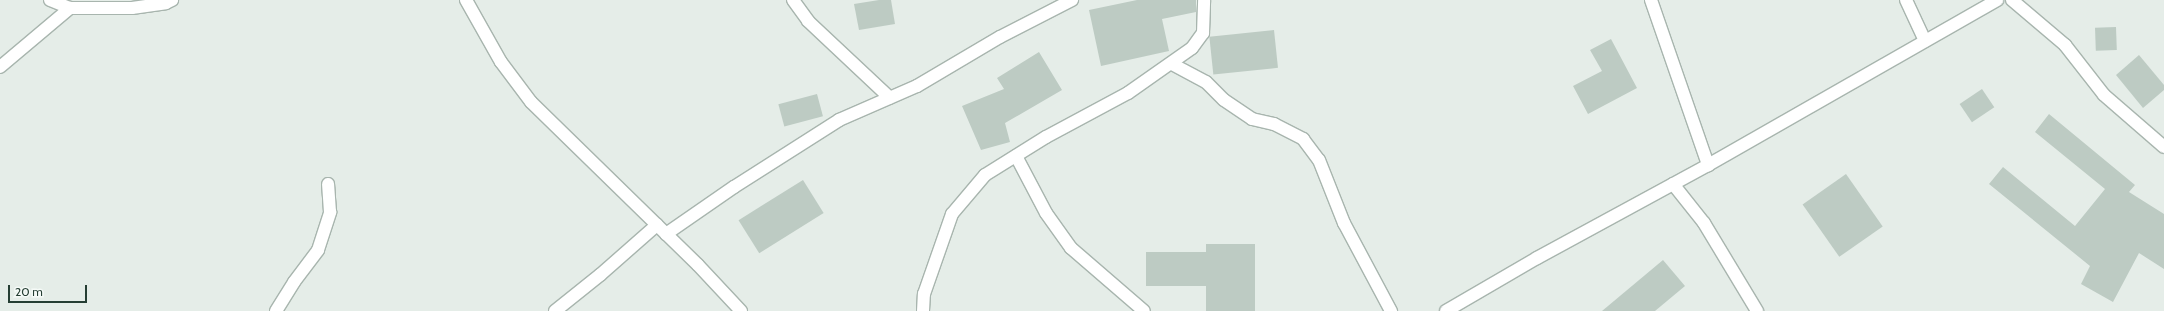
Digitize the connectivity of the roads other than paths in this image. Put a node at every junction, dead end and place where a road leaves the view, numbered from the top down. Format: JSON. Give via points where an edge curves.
{"nodes":[{"id":1,"x":50,"y":0,"type":"edge"},
{"id":2,"x":172,"y":0,"type":"edge"},
{"id":3,"x":466,"y":0,"type":"edge"},
{"id":4,"x":793,"y":0,"type":"edge"},
{"id":5,"x":1072,"y":0,"type":"edge"},
{"id":6,"x":1204,"y":0,"type":"edge"},
{"id":7,"x":1651,"y":0,"type":"edge"},
{"id":8,"x":1906,"y":0,"type":"edge"},
{"id":9,"x":1997,"y":0,"type":"edge"},
{"id":10,"x":2012,"y":0,"type":"edge"},
{"id":11,"x":70,"y":8,"type":"junction"},
{"id":12,"x":1925,"y":41,"type":"junction"},
{"id":13,"x":1172,"y":64,"type":"junction"},
{"id":14,"x":0,"y":67,"type":"edge"},
{"id":15,"x":890,"y":98,"type":"junction"},
{"id":16,"x":2164,"y":147,"type":"edge"},
{"id":17,"x":1016,"y":156,"type":"junction"},
{"id":18,"x":1708,"y":165,"type":"junction"},
{"id":19,"x":328,"y":184,"type":"dead end"},
{"id":20,"x":1673,"y":184,"type":"junction"},
{"id":21,"x":657,"y":225,"type":"junction"},
{"id":22,"x":666,"y":234,"type":"junction"},
{"id":23,"x":276,"y":311,"type":"edge"},
{"id":24,"x":555,"y":311,"type":"edge"},
{"id":25,"x":741,"y":311,"type":"edge"},
{"id":26,"x":923,"y":311,"type":"edge"},
{"id":27,"x":1144,"y":311,"type":"edge"},
{"id":28,"x":1391,"y":311,"type":"edge"},
{"id":29,"x":1446,"y":311,"type":"edge"},
{"id":30,"x":1757,"y":311,"type":"edge"}],
"edges":[{"from":1,"to":11,"type":"street"},
{"from":2,"to":11,"type":"street","via":[[132,8]]},
{"from":3,"to":21,"type":"street","via":[[501,62],[531,102]]},
{"from":4,"to":15,"type":"street","via":[[808,21]]},
{"from":5,"to":15,"type":"street","via":[[1000,37],[917,86]]},
{"from":6,"to":13,"type":"street","via":[[1203,33],[1192,48]]},
{"from":7,"to":18,"type":"street"},
{"from":8,"to":12,"type":"street"},
{"from":9,"to":12,"type":"street"},
{"from":10,"to":16,"type":"street","via":[[2065,45],[2104,95]]},
{"from":11,"to":14,"type":"street"},
{"from":12,"to":18,"type":"street"},
{"from":13,"to":17,"type":"street","via":[[1128,93]]},
{"from":13,"to":28,"type":"street","via":[[1206,82],[1224,100],[1252,119],[1274,124],[1303,138],[1319,160],[1344,223]]},
{"from":15,"to":22,"type":"street","via":[[839,120]]},
{"from":17,"to":26,"type":"street","via":[[984,175],[952,214],[924,294]]},
{"from":17,"to":27,"type":"street","via":[[1046,213],[1071,248]]},
{"from":18,"to":20,"type":"street"},
{"from":19,"to":23,"type":"street","via":[[330,212],[318,250]]},
{"from":20,"to":29,"type":"street"},
{"from":20,"to":30,"type":"street","via":[[1704,223]]},
{"from":21,"to":22,"type":"street"},
{"from":21,"to":24,"type":"street","via":[[600,276]]},
{"from":22,"to":25,"type":"street"}]}
